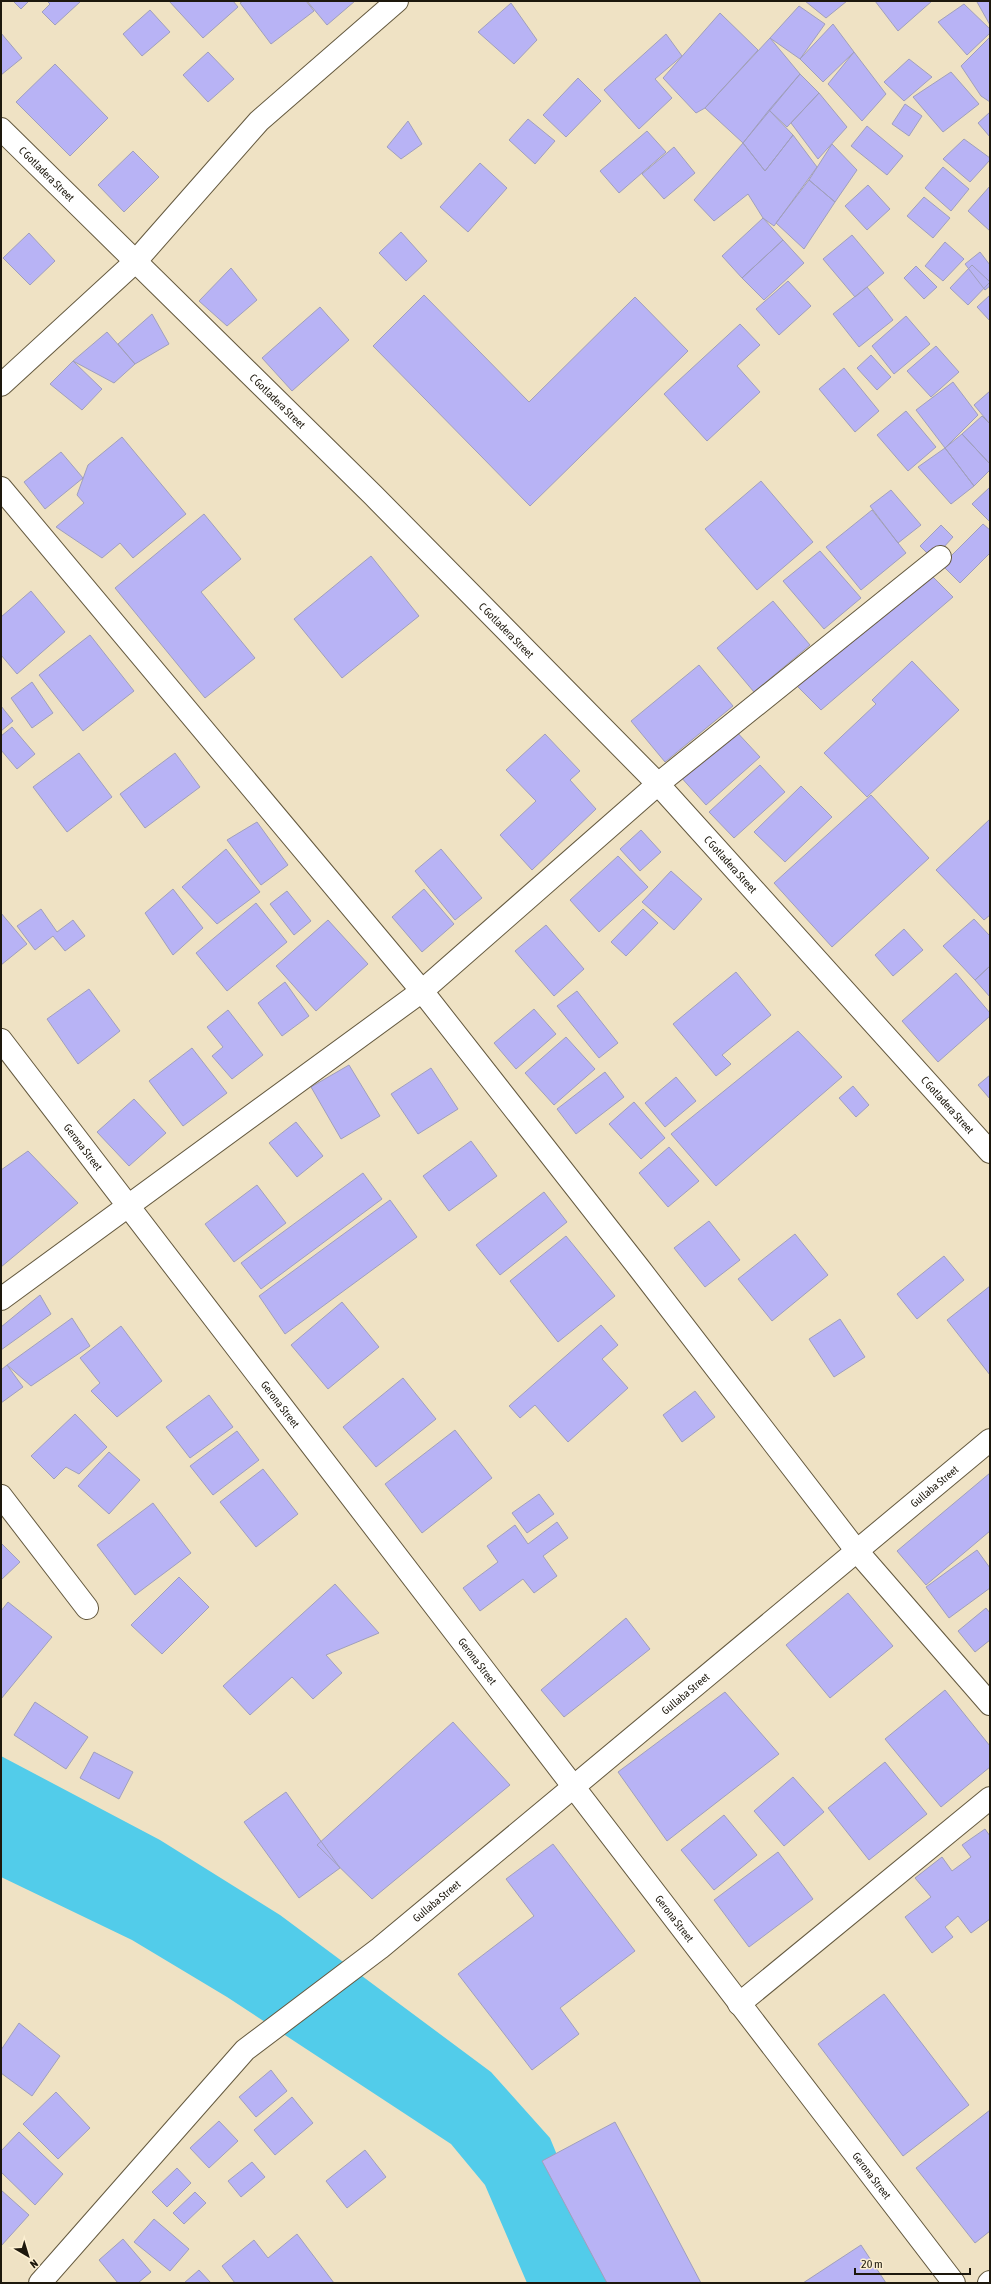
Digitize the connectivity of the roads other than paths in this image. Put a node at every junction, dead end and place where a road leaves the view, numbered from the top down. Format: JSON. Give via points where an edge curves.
{"nodes":[{"id":1,"x":397,"y":1,"type":"edge"},
{"id":2,"x":1,"y":129,"type":"edge"},
{"id":3,"x":135,"y":262,"type":"junction"},
{"id":4,"x":1,"y":385,"type":"edge"},
{"id":5,"x":1,"y":488,"type":"edge"},
{"id":6,"x":940,"y":557,"type":"dead end"},
{"id":7,"x":658,"y":784,"type":"junction"},
{"id":8,"x":422,"y":991,"type":"junction"},
{"id":9,"x":1,"y":1040,"type":"edge"},
{"id":10,"x":990,"y":1152,"type":"edge"},
{"id":11,"x":130,"y":1206,"type":"junction"},
{"id":12,"x":1,"y":1300,"type":"edge"},
{"id":13,"x":990,"y":1440,"type":"edge"},
{"id":14,"x":1,"y":1496,"type":"edge"},
{"id":15,"x":856,"y":1550,"type":"junction"},
{"id":16,"x":87,"y":1608,"type":"dead end"},
{"id":17,"x":990,"y":1704,"type":"edge"},
{"id":18,"x":574,"y":1788,"type":"junction"},
{"id":19,"x":990,"y":1798,"type":"edge"},
{"id":20,"x":739,"y":2004,"type":"junction"},
{"id":21,"x":40,"y":2283,"type":"edge"},
{"id":22,"x":954,"y":2283,"type":"edge"}],
"edges":[{"from":1,"to":3,"type":"street","via":[[259,121]]},
{"from":2,"to":3,"type":"street","name":"C Gotladera Street"},
{"from":3,"to":4,"type":"street"},
{"from":3,"to":7,"type":"street","name":"C Gotladera Street","via":[[367,490]]},
{"from":5,"to":8,"type":"street"},
{"from":6,"to":7,"type":"street"},
{"from":7,"to":8,"type":"street"},
{"from":7,"to":10,"type":"street","name":"C Gotladera Street"},
{"from":8,"to":11,"type":"street"},
{"from":8,"to":15,"type":"street"},
{"from":9,"to":11,"type":"street","name":"Gerona Street"},
{"from":11,"to":12,"type":"street"},
{"from":11,"to":18,"type":"street","name":"Gerona Street"},
{"from":13,"to":15,"type":"street","name":"Gullaba Street"},
{"from":14,"to":16,"type":"street"},
{"from":15,"to":17,"type":"street"},
{"from":15,"to":18,"type":"street","name":"Gullaba Street"},
{"from":18,"to":20,"type":"street","name":"Gerona Street"},
{"from":18,"to":21,"type":"street","name":"Gullaba Street","via":[[380,1948],[245,2050]]},
{"from":19,"to":20,"type":"street"},
{"from":20,"to":22,"type":"street","name":"Gerona Street"}]}
